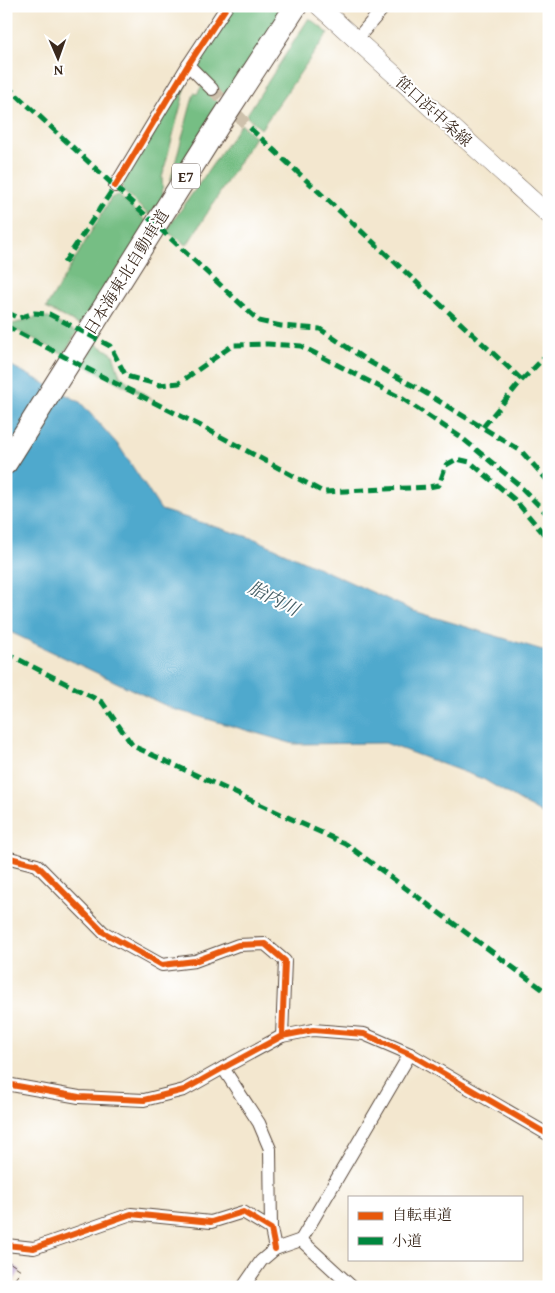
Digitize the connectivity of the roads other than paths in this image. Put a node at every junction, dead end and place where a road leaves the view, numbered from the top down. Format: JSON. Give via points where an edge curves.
{"nodes":[{"id":1,"x":227,"y":6,"type":"edge"},
{"id":2,"x":296,"y":6,"type":"edge"},
{"id":3,"x":319,"y":6,"type":"edge"},
{"id":4,"x":385,"y":6,"type":"edge"},
{"id":5,"x":356,"y":40,"type":"junction"},
{"id":6,"x":188,"y":65,"type":"junction"},
{"id":7,"x":212,"y":89,"type":"tunnel mouth"},
{"id":8,"x":115,"y":186,"type":"dead end"},
{"id":9,"x":549,"y":215,"type":"edge"},
{"id":10,"x":6,"y":463,"type":"edge"},
{"id":11,"x":6,"y":857,"type":"edge"},
{"id":12,"x":282,"y":1036,"type":"junction"},
{"id":13,"x":410,"y":1054,"type":"junction"},
{"id":14,"x":223,"y":1068,"type":"junction"},
{"id":15,"x":6,"y":1084,"type":"edge"},
{"id":16,"x":549,"y":1135,"type":"edge"},
{"id":17,"x":271,"y":1228,"type":"junction"},
{"id":18,"x":301,"y":1240,"type":"junction"},
{"id":19,"x":6,"y":1245,"type":"edge"},
{"id":20,"x":275,"y":1249,"type":"junction"},
{"id":21,"x":243,"y":1287,"type":"edge"},
{"id":22,"x":352,"y":1287,"type":"edge"}],
"edges":[{"from":1,"to":6,"type":"street"},
{"from":2,"to":10,"type":"highway","name":"日本海東北自動車道","number":"E7"},
{"from":3,"to":5,"type":"main road","name":"笹口浜中条線"},
{"from":4,"to":5,"type":"street"},
{"from":5,"to":9,"type":"main road","name":"笹口浜中条線"},
{"from":6,"to":7,"type":"street"},
{"from":6,"to":8,"type":"street"},
{"from":11,"to":12,"type":"street","via":[[37,865],[103,932],[162,965],[195,961],[238,945],[265,944],[285,961]]},
{"from":12,"to":13,"type":"street","via":[[313,1030],[364,1034]]},
{"from":12,"to":14,"type":"street"},
{"from":13,"to":16,"type":"street"},
{"from":13,"to":18,"type":"street"},
{"from":14,"to":15,"type":"street","via":[[184,1090],[144,1100],[79,1097]]},
{"from":14,"to":17,"type":"street","via":[[259,1123],[270,1149]]},
{"from":17,"to":19,"type":"street","via":[[243,1212],[211,1222],[131,1214],[34,1248]]},
{"from":17,"to":20,"type":"street"},
{"from":18,"to":20,"type":"street"},
{"from":18,"to":22,"type":"street"},
{"from":20,"to":21,"type":"street","via":[[261,1260]]}]}
